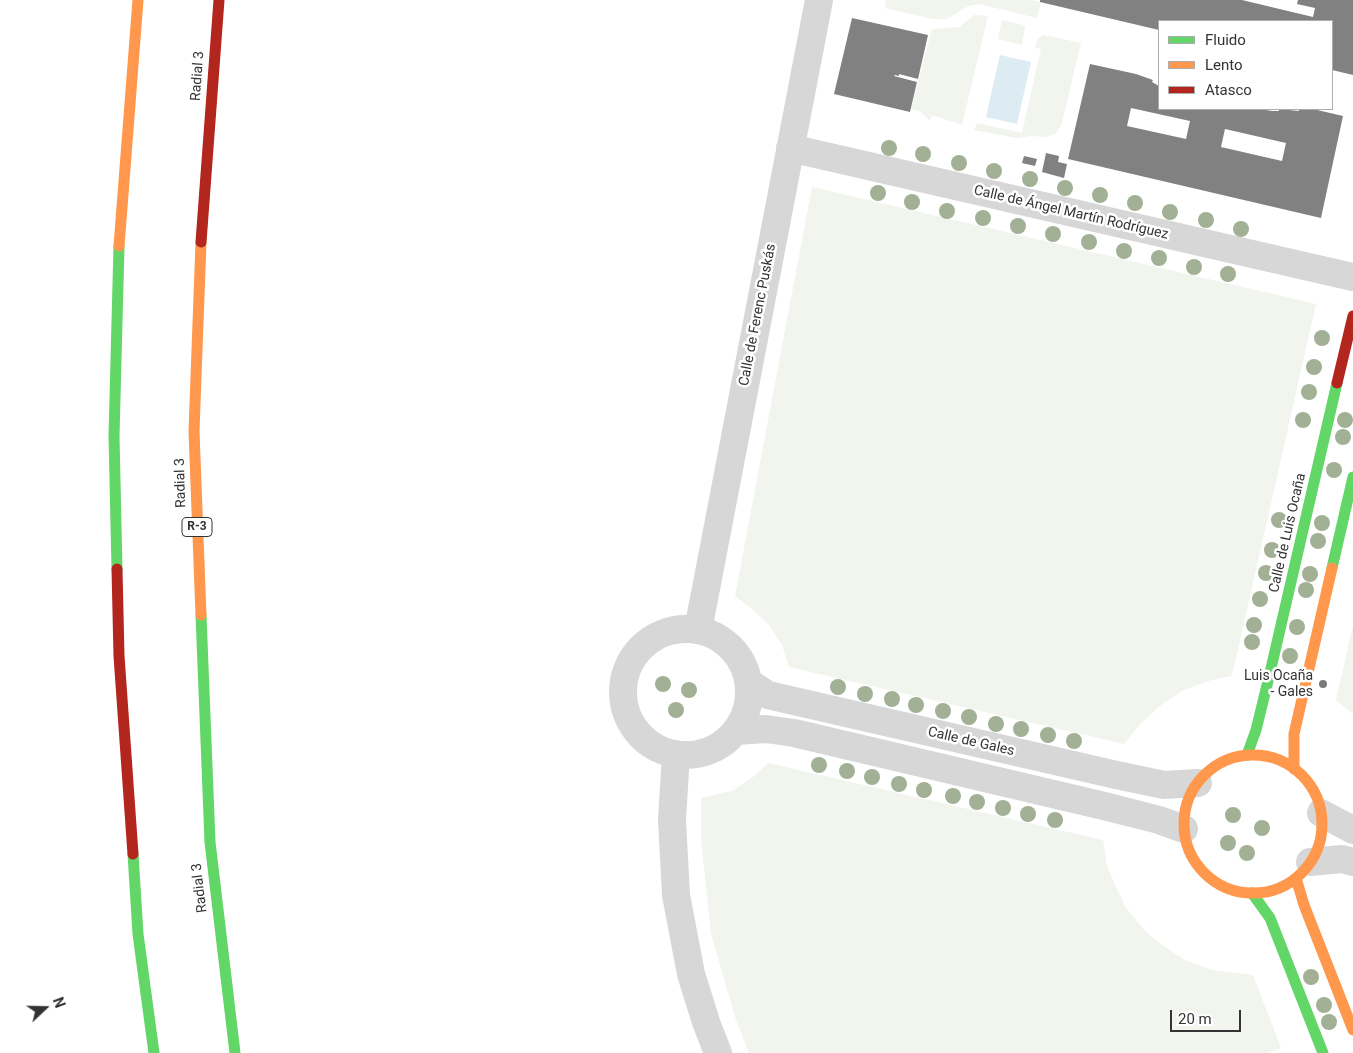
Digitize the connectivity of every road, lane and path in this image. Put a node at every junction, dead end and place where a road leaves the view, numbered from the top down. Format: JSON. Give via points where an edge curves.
{"nodes":[{"id":1,"x":138,"y":0,"type":"edge"},
{"id":2,"x":219,"y":0,"type":"edge"},
{"id":3,"x":819,"y":0,"type":"edge"},
{"id":4,"x":790,"y":148,"type":"junction"},
{"id":5,"x":1353,"y":277,"type":"edge"},
{"id":6,"x":1353,"y":316,"type":"edge"},
{"id":7,"x":1353,"y":477,"type":"edge"},
{"id":8,"x":698,"y":630,"type":"junction"},
{"id":9,"x":748,"y":682,"type":"junction"},
{"id":10,"x":736,"y":731,"type":"junction"},
{"id":11,"x":676,"y":754,"type":"junction"},
{"id":12,"x":1248,"y":755,"type":"junction"},
{"id":13,"x":1294,"y":769,"type":"junction"},
{"id":14,"x":1198,"y":782,"type":"junction"},
{"id":15,"x":1321,"y":813,"type":"junction"},
{"id":16,"x":1184,"y":829,"type":"junction"},
{"id":17,"x":1353,"y":830,"type":"edge"},
{"id":18,"x":1353,"y":862,"type":"edge"},
{"id":19,"x":1303,"y":870,"type":"junction"},
{"id":20,"x":1252,"y":893,"type":"junction"},
{"id":21,"x":1353,"y":1030,"type":"edge"},
{"id":22,"x":154,"y":1053,"type":"edge"},
{"id":23,"x":235,"y":1053,"type":"edge"},
{"id":24,"x":718,"y":1053,"type":"edge"},
{"id":25,"x":1323,"y":1053,"type":"edge"}],
"edges":[{"from":1,"to":22,"type":"main road","via":[[120,222],[114,436],[119,656],[138,934]]},
{"from":2,"to":23,"type":"main road","name":"Radial 3","number":"R-3","via":[[202,224],[194,432],[210,842]]},
{"from":3,"to":4,"type":"street","name":"Calle de Ferenc Puskás"},
{"from":4,"to":5,"type":"street","name":"Calle de Ángel Martín Rodríguez"},
{"from":4,"to":8,"type":"street","name":"Calle de Ferenc Puskás"},
{"from":6,"to":12,"type":"main road","name":"Calle de Luis Ocaña"},
{"from":7,"to":13,"type":"main road","via":[[1294,734]]},
{"from":8,"to":9,"type":"street","via":[[716,636],[731,648],[742,664]]},
{"from":8,"to":11,"type":"street","via":[[679,629],[660,634],[643,645],[631,661],[624,679],[624,699],[629,718],[640,735],[656,748]]},
{"from":9,"to":10,"type":"street","via":[[749,699]]},
{"from":9,"to":14,"type":"street","name":"Calle de Gales","via":[[768,695],[1112,774],[1164,785]]},
{"from":10,"to":11,"type":"street","via":[[709,751],[693,755]]},
{"from":10,"to":16,"type":"street","via":[[766,729],[794,733],[1104,806]]},
{"from":11,"to":24,"type":"street","via":[[672,820],[676,895],[691,974]]},
{"from":12,"to":13,"type":"main road","via":[[1280,760]]},
{"from":12,"to":14,"type":"main road","via":[[1220,763]]},
{"from":13,"to":15,"type":"main road","via":[[1312,788]]},
{"from":14,"to":16,"type":"main road","via":[[1189,797]]},
{"from":15,"to":17,"type":"street"},
{"from":15,"to":19,"type":"main road","via":[[1318,847]]},
{"from":16,"to":20,"type":"main road","via":[[1187,846],[1206,874],[1227,888]]},
{"from":18,"to":19,"type":"street","via":[[1342,859]]},
{"from":19,"to":20,"type":"main road","via":[[1283,886],[1268,892]]},
{"from":19,"to":21,"type":"main road","via":[[1304,905]]},
{"from":20,"to":25,"type":"main road","via":[[1270,918]]}]}
